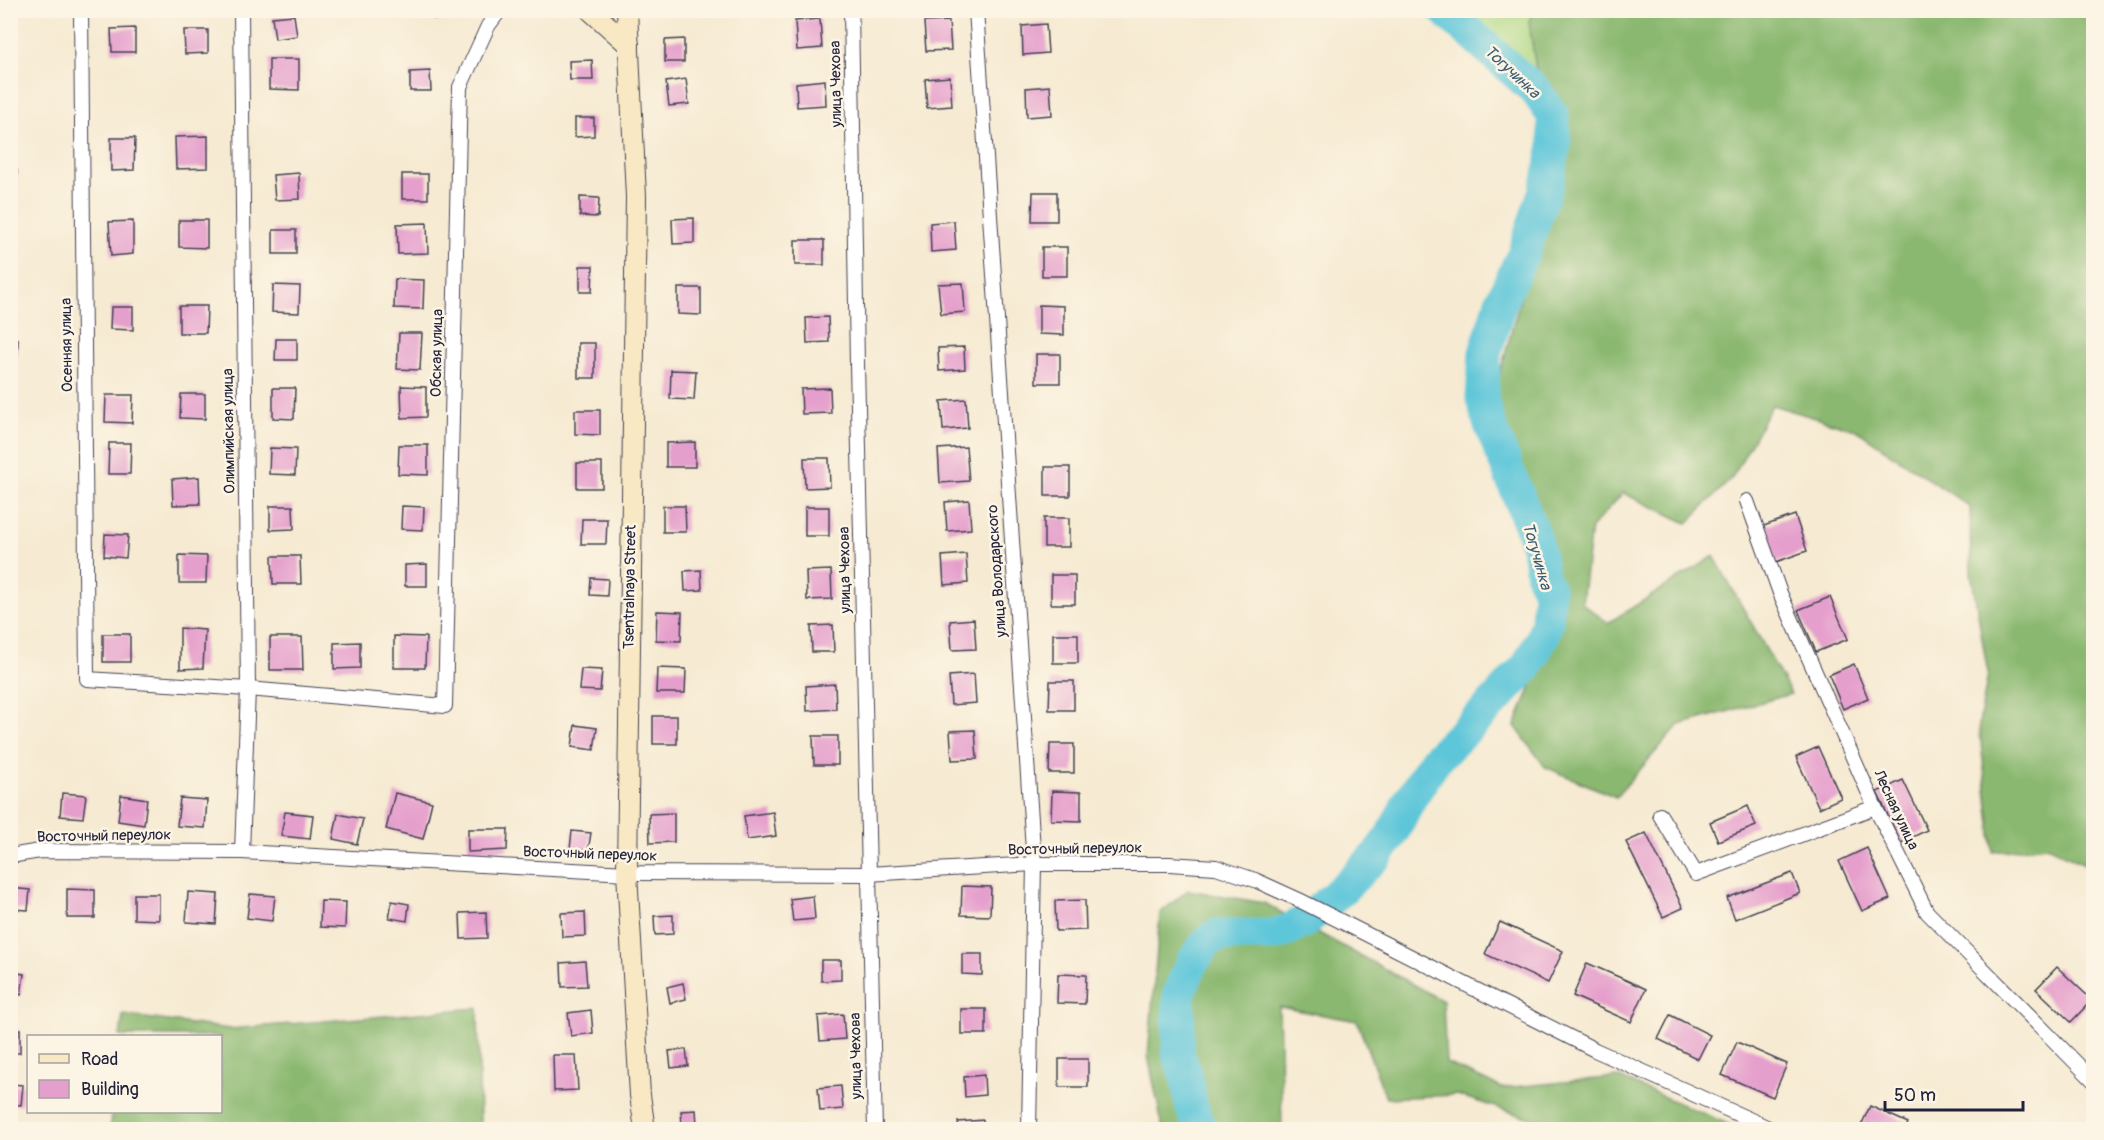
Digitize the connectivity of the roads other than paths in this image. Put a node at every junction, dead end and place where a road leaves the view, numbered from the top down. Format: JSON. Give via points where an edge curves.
{"nodes":[{"id":1,"x":81,"y":10,"type":"edge"},
{"id":2,"x":241,"y":10,"type":"edge"},
{"id":3,"x":500,"y":10,"type":"edge"},
{"id":4,"x":590,"y":10,"type":"edge"},
{"id":5,"x":627,"y":10,"type":"edge"},
{"id":6,"x":851,"y":10,"type":"edge"},
{"id":7,"x":976,"y":10,"type":"edge"},
{"id":8,"x":629,"y":45,"type":"junction"},
{"id":9,"x":1747,"y":501,"type":"dead end"},
{"id":10,"x":248,"y":689,"type":"junction"},
{"id":11,"x":1875,"y":807,"type":"junction"},
{"id":12,"x":1660,"y":815,"type":"dead end"},
{"id":13,"x":242,"y":852,"type":"junction"},
{"id":14,"x":10,"y":856,"type":"edge"},
{"id":15,"x":1034,"y":864,"type":"junction"},
{"id":16,"x":627,"y":873,"type":"junction"},
{"id":17,"x":868,"y":874,"type":"junction"},
{"id":18,"x":2094,"y":1081,"type":"edge"},
{"id":19,"x":645,"y":1130,"type":"edge"},
{"id":20,"x":874,"y":1130,"type":"edge"},
{"id":21,"x":1029,"y":1130,"type":"edge"},
{"id":22,"x":1773,"y":1130,"type":"edge"}],
"edges":[{"from":1,"to":10,"type":"street","name":"Осенняя улица","via":[[87,679]]},
{"from":2,"to":10,"type":"street","name":"Олимпийская улица"},
{"from":3,"to":10,"type":"street","name":"Обская улица","via":[[488,26],[460,87],[445,706]]},
{"from":4,"to":8,"type":"main road"},
{"from":5,"to":8,"type":"main road","name":"Tsentralnaya Street"},
{"from":6,"to":17,"type":"street","name":"улица Чехова"},
{"from":7,"to":15,"type":"street","name":"улица Володарского"},
{"from":8,"to":16,"type":"main road","name":"Tsentralnaya Street","via":[[636,197]]},
{"from":9,"to":11,"type":"street","name":"Лесная улица","via":[[1780,593]]},
{"from":10,"to":13,"type":"street","name":"Олимпийская улица"},
{"from":11,"to":12,"type":"street","via":[[1696,874]]},
{"from":11,"to":18,"type":"street","name":"Лесная улица","via":[[1927,912]]},
{"from":13,"to":14,"type":"street","name":"Восточный переулок","via":[[40,851]]},
{"from":13,"to":16,"type":"street","name":"Восточный переулок"},
{"from":15,"to":17,"type":"street","name":"Восточный переулок"},
{"from":15,"to":21,"type":"street","name":"улица Володарского"},
{"from":15,"to":22,"type":"street","name":"Восточный переулок","via":[[1216,867],[1255,880],[1595,1050]]},
{"from":16,"to":17,"type":"street","name":"Восточный переулок"},
{"from":16,"to":19,"type":"main road","name":"Tsentralnaya Street"},
{"from":17,"to":20,"type":"street","name":"улица Чехова"}]}
